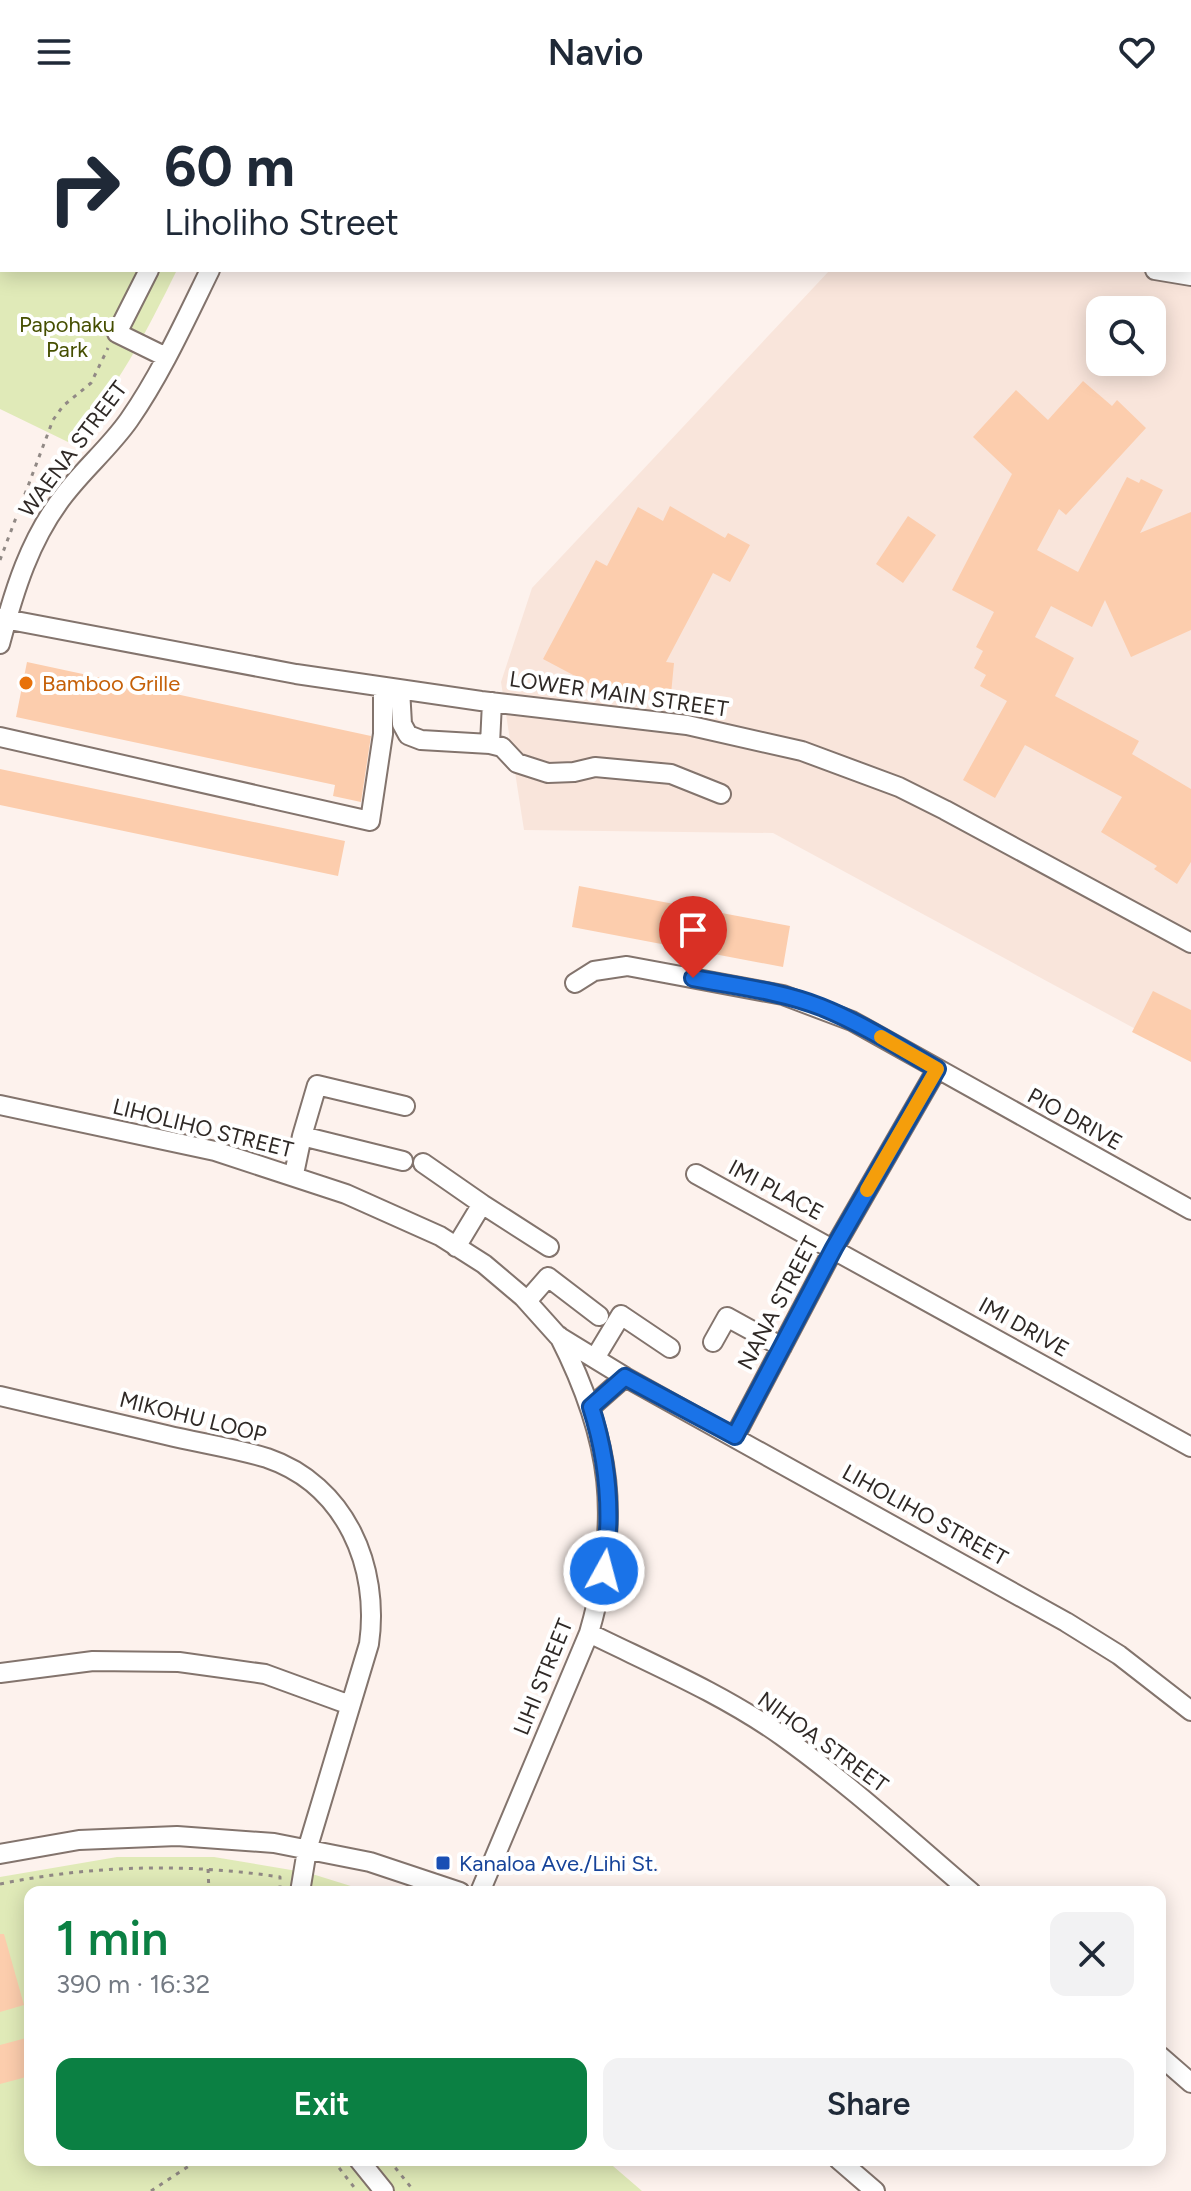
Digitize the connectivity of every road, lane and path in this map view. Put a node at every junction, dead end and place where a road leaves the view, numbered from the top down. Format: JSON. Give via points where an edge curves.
{"nodes":[{"id":1,"x":148,"y":272,"type":"edge"},
{"id":2,"x":209,"y":272,"type":"edge"},
{"id":3,"x":110,"y":345,"type":"dead end"},
{"id":4,"x":166,"y":357,"type":"junction"},
{"id":5,"x":0,"y":560,"type":"edge"},
{"id":6,"x":3,"y":619,"type":"edge"},
{"id":7,"x":0,"y":644,"type":"edge"},
{"id":8,"x":392,"y":688,"type":"junction"},
{"id":9,"x":492,"y":702,"type":"junction"},
{"id":10,"x":0,"y":737,"type":"edge"},
{"id":11,"x":490,"y":744,"type":"junction"},
{"id":12,"x":721,"y":794,"type":"dead end"},
{"id":13,"x":1191,"y":943,"type":"edge"},
{"id":14,"x":575,"y":983,"type":"dead end"},
{"id":15,"x":937,"y":1069,"type":"junction"},
{"id":16,"x":0,"y":1105,"type":"edge"},
{"id":17,"x":405,"y":1106,"type":"dead end"},
{"id":18,"x":302,"y":1136,"type":"junction"},
{"id":19,"x":403,"y":1161,"type":"dead end"},
{"id":20,"x":423,"y":1163,"type":"dead end"},
{"id":21,"x":294,"y":1174,"type":"junction"},
{"id":22,"x":696,"y":1174,"type":"dead end"},
{"id":23,"x":482,"y":1204,"type":"junction"},
{"id":24,"x":1191,"y":1210,"type":"edge"},
{"id":25,"x":456,"y":1247,"type":"junction"},
{"id":26,"x":549,"y":1247,"type":"dead end"},
{"id":27,"x":834,"y":1248,"type":"junction"},
{"id":28,"x":527,"y":1301,"type":"junction"},
{"id":29,"x":599,"y":1316,"type":"dead end"},
{"id":30,"x":558,"y":1336,"type":"junction"},
{"id":31,"x":713,"y":1342,"type":"dead end"},
{"id":32,"x":782,"y":1347,"type":"junction"},
{"id":33,"x":670,"y":1348,"type":"dead end"},
{"id":34,"x":595,"y":1358,"type":"junction"},
{"id":35,"x":625,"y":1377,"type":"junction"},
{"id":36,"x":0,"y":1396,"type":"edge"},
{"id":37,"x":591,"y":1407,"type":"junction"},
{"id":38,"x":735,"y":1436,"type":"junction"},
{"id":39,"x":1191,"y":1447,"type":"edge"},
{"id":40,"x":589,"y":1633,"type":"junction"},
{"id":41,"x":0,"y":1673,"type":"edge"},
{"id":42,"x":350,"y":1705,"type":"junction"},
{"id":43,"x":1191,"y":1711,"type":"edge"},
{"id":44,"x":307,"y":1850,"type":"junction"},
{"id":45,"x":0,"y":1854,"type":"edge"},
{"id":46,"x":208,"y":1869,"type":"junction"},
{"id":47,"x":0,"y":1884,"type":"edge"},
{"id":48,"x":209,"y":1886,"type":"edge"},
{"id":49,"x":280,"y":1886,"type":"edge"},
{"id":50,"x":301,"y":1886,"type":"edge"},
{"id":51,"x":442,"y":1886,"type":"edge"},
{"id":52,"x":483,"y":1886,"type":"edge"},
{"id":53,"x":964,"y":1886,"type":"edge"},
{"id":54,"x":1166,"y":2061,"type":"edge"},
{"id":55,"x":1191,"y":2083,"type":"edge"},
{"id":56,"x":189,"y":2166,"type":"edge"},
{"id":57,"x":338,"y":2166,"type":"edge"},
{"id":58,"x":364,"y":2166,"type":"edge"},
{"id":59,"x":394,"y":2166,"type":"edge"},
{"id":60,"x":846,"y":2166,"type":"edge"},
{"id":61,"x":151,"y":2191,"type":"edge"},
{"id":62,"x":357,"y":2191,"type":"edge"},
{"id":63,"x":384,"y":2191,"type":"edge"},
{"id":64,"x":414,"y":2191,"type":"edge"},
{"id":65,"x":875,"y":2191,"type":"edge"}],
"edges":[{"from":1,"to":4,"type":"street","via":[[117,333]]},
{"from":2,"to":4,"type":"street","name":"WAENA STREET"},
{"from":3,"to":5,"type":"path","via":[[91,383],[53,420]]},
{"from":4,"to":6,"type":"street","name":"WAENA STREET","via":[[129,420],[45,522]]},
{"from":6,"to":7,"type":"street","name":"WAENA STREET"},
{"from":6,"to":8,"type":"street","name":"LOWER MAIN STREET"},
{"from":8,"to":9,"type":"street","name":"LOWER MAIN STREET"},
{"from":8,"to":10,"type":"street","via":[[370,821]]},
{"from":8,"to":11,"type":"street","via":[[408,735]]},
{"from":9,"to":11,"type":"street"},
{"from":9,"to":13,"type":"street","name":"LOWER MAIN STREET","via":[[687,725],[802,751],[899,787]]},
{"from":11,"to":12,"type":"street","via":[[502,747],[517,763],[548,773],[595,767],[671,774]]},
{"from":14,"to":15,"type":"street","name":"PIO DRIVE","via":[[594,971],[627,966],[783,995],[852,1021]]},
{"from":15,"to":24,"type":"street","name":"PIO DRIVE"},
{"from":15,"to":27,"type":"street","name":"NANA STREET"},
{"from":16,"to":21,"type":"street","name":"LIHOLIHO STREET","via":[[215,1151]]},
{"from":17,"to":18,"type":"street","via":[[317,1085]]},
{"from":18,"to":19,"type":"street"},
{"from":18,"to":21,"type":"street"},
{"from":20,"to":23,"type":"street"},
{"from":21,"to":25,"type":"street","name":"LIHOLIHO STREET"},
{"from":22,"to":27,"type":"street","name":"IMI PLACE"},
{"from":23,"to":25,"type":"street"},
{"from":23,"to":26,"type":"street"},
{"from":25,"to":28,"type":"street","name":"LIHOLIHO STREET"},
{"from":27,"to":32,"type":"street","name":"NANA STREET"},
{"from":27,"to":39,"type":"street","name":"IMI DRIVE"},
{"from":28,"to":29,"type":"street","via":[[548,1277]]},
{"from":28,"to":30,"type":"street","name":"LIHOLIHO STREET"},
{"from":30,"to":34,"type":"street","name":"LIHOLIHO STREET"},
{"from":30,"to":37,"type":"street","name":"LIHI STREET"},
{"from":31,"to":32,"type":"street","via":[[727,1317]]},
{"from":32,"to":38,"type":"street","name":"NANA STREET"},
{"from":33,"to":34,"type":"street","via":[[621,1315]]},
{"from":34,"to":35,"type":"street","name":"LIHOLIHO STREET"},
{"from":35,"to":37,"type":"street"},
{"from":35,"to":38,"type":"street","name":"LIHOLIHO STREET"},
{"from":36,"to":42,"type":"street","name":"MIKOHU LOOP","via":[[267,1459],[312,1484],[331,1501],[359,1544],[372,1593],[369,1644]]},
{"from":37,"to":40,"type":"street","name":"LIHI STREET","via":[[608,1489],[608,1544]]},
{"from":38,"to":43,"type":"street","name":"LIHOLIHO STREET","via":[[1066,1622]]},
{"from":40,"to":52,"type":"street","name":"LIHI STREET"},
{"from":40,"to":53,"type":"street","name":"NIHOA STREET","via":[[699,1687],[780,1735],[856,1792]]},
{"from":41,"to":42,"type":"street","via":[[93,1661],[179,1662],[265,1674]]},
{"from":42,"to":44,"type":"street","name":"MIKOHU LOOP"},
{"from":44,"to":45,"type":"street","via":[[177,1836],[79,1840]]},
{"from":44,"to":50,"type":"street","name":"MIKOHU LOOP"},
{"from":44,"to":51,"type":"street","via":[[370,1862]]},
{"from":46,"to":47,"type":"path","via":[[102,1868]]},
{"from":46,"to":48,"type":"path"},
{"from":46,"to":49,"type":"path","via":[[280,1877]]},
{"from":54,"to":55,"type":"street"},
{"from":56,"to":61,"type":"path"},
{"from":57,"to":62,"type":"path"},
{"from":58,"to":63,"type":"street"},
{"from":59,"to":64,"type":"path"},
{"from":60,"to":65,"type":"street"}]}
